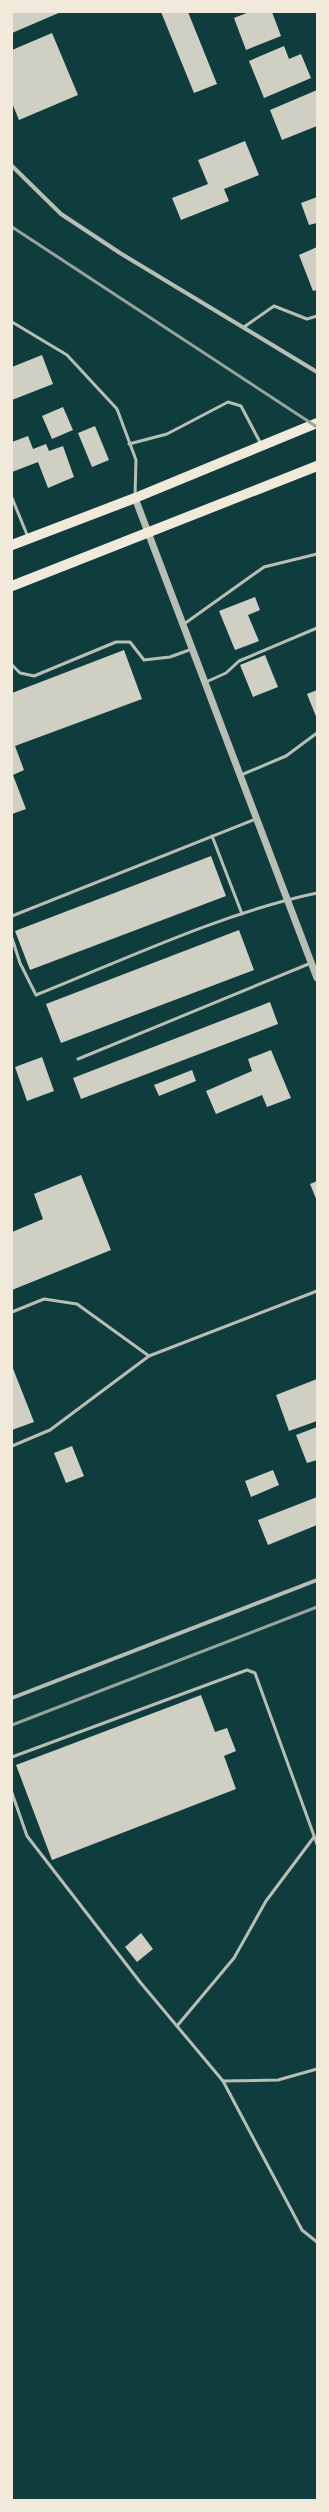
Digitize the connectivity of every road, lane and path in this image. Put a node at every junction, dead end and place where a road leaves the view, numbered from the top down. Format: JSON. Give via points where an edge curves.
{"nodes":[{"id":1,"x":12,"y":166,"type":"edge"},
{"id":2,"x":317,"y":316,"type":"edge"},
{"id":3,"x":12,"y":322,"type":"edge"},
{"id":4,"x":244,"y":327,"type":"junction"},
{"id":5,"x":317,"y":372,"type":"edge"},
{"id":6,"x":317,"y":423,"type":"edge"},
{"id":7,"x":129,"y":444,"type":"junction"},
{"id":8,"x":262,"y":446,"type":"junction"},
{"id":9,"x":317,"y":466,"type":"edge"},
{"id":10,"x":12,"y":498,"type":"edge"},
{"id":11,"x":135,"y":498,"type":"junction"},
{"id":12,"x":148,"y":534,"type":"junction"},
{"id":13,"x":28,"y":539,"type":"junction"},
{"id":14,"x":12,"y":545,"type":"edge"},
{"id":15,"x":317,"y":554,"type":"edge"},
{"id":16,"x":12,"y":586,"type":"edge"},
{"id":17,"x":184,"y":624,"type":"junction"},
{"id":18,"x":317,"y":628,"type":"edge"},
{"id":19,"x":194,"y":649,"type":"junction"},
{"id":20,"x":12,"y":665,"type":"edge"},
{"id":21,"x":206,"y":682,"type":"junction"},
{"id":22,"x":317,"y":733,"type":"edge"},
{"id":23,"x":241,"y":775,"type":"junction"},
{"id":24,"x":257,"y":818,"type":"junction"},
{"id":25,"x":212,"y":836,"type":"junction"},
{"id":26,"x":317,"y":893,"type":"edge"},
{"id":27,"x":288,"y":899,"type":"junction"},
{"id":28,"x":242,"y":914,"type":"junction"},
{"id":29,"x":12,"y":916,"type":"edge"},
{"id":30,"x":12,"y":938,"type":"edge"},
{"id":31,"x":312,"y":963,"type":"junction"},
{"id":32,"x":317,"y":978,"type":"edge"},
{"id":33,"x":78,"y":1059,"type":"dead end"},
{"id":34,"x":317,"y":1291,"type":"edge"},
{"id":35,"x":12,"y":1312,"type":"edge"},
{"id":36,"x":149,"y":1356,"type":"junction"},
{"id":37,"x":12,"y":1446,"type":"edge"},
{"id":38,"x":317,"y":1580,"type":"edge"},
{"id":39,"x":12,"y":1698,"type":"edge"},
{"id":40,"x":12,"y":1757,"type":"edge"},
{"id":41,"x":12,"y":1793,"type":"edge"},
{"id":42,"x":314,"y":1836,"type":"junction"},
{"id":43,"x":317,"y":1844,"type":"edge"},
{"id":44,"x":177,"y":2026,"type":"junction"},
{"id":45,"x":317,"y":2069,"type":"edge"},
{"id":46,"x":223,"y":2081,"type":"junction"},
{"id":47,"x":317,"y":2242,"type":"edge"}],
"edges":[{"from":1,"to":4,"type":"street","via":[[60,214]]},
{"from":2,"to":4,"type":"lane","via":[[307,319],[274,306]]},
{"from":3,"to":7,"type":"lane","via":[[67,355],[117,409]]},
{"from":4,"to":5,"type":"street"},
{"from":6,"to":8,"type":"main road"},
{"from":7,"to":8,"type":"lane","via":[[167,434],[228,402],[241,406]]},
{"from":7,"to":11,"type":"lane","via":[[136,460]]},
{"from":8,"to":11,"type":"main road"},
{"from":9,"to":12,"type":"main road"},
{"from":10,"to":13,"type":"lane"},
{"from":11,"to":12,"type":"street"},
{"from":11,"to":13,"type":"main road"},
{"from":12,"to":16,"type":"main road"},
{"from":12,"to":17,"type":"street"},
{"from":13,"to":14,"type":"main road"},
{"from":15,"to":17,"type":"lane","via":[[264,567]]},
{"from":17,"to":19,"type":"street"},
{"from":18,"to":21,"type":"lane","via":[[239,661],[226,673]]},
{"from":19,"to":20,"type":"lane","via":[[170,657],[144,660],[130,642],[116,642],[34,676],[20,673]]},
{"from":19,"to":21,"type":"street"},
{"from":21,"to":23,"type":"street"},
{"from":22,"to":23,"type":"lane","via":[[286,756]]},
{"from":23,"to":24,"type":"street"},
{"from":24,"to":25,"type":"lane"},
{"from":24,"to":27,"type":"street"},
{"from":25,"to":28,"type":"lane"},
{"from":25,"to":29,"type":"lane"},
{"from":26,"to":27,"type":"lane"},
{"from":27,"to":28,"type":"lane"},
{"from":27,"to":31,"type":"street"},
{"from":28,"to":30,"type":"lane","via":[[36,995],[20,963]]},
{"from":31,"to":32,"type":"street"},
{"from":31,"to":33,"type":"lane"},
{"from":34,"to":36,"type":"lane"},
{"from":35,"to":36,"type":"lane","via":[[44,1299],[77,1304]]},
{"from":36,"to":37,"type":"lane","via":[[50,1430]]},
{"from":38,"to":39,"type":"street"},
{"from":40,"to":42,"type":"lane","via":[[247,1670],[255,1673]]},
{"from":41,"to":44,"type":"lane","via":[[27,1836]]},
{"from":42,"to":43,"type":"lane"},
{"from":42,"to":44,"type":"lane","via":[[266,1901],[234,1958]]},
{"from":44,"to":46,"type":"lane"},
{"from":45,"to":46,"type":"lane","via":[[278,2080]]},
{"from":46,"to":47,"type":"lane","via":[[302,2230]]}]}
